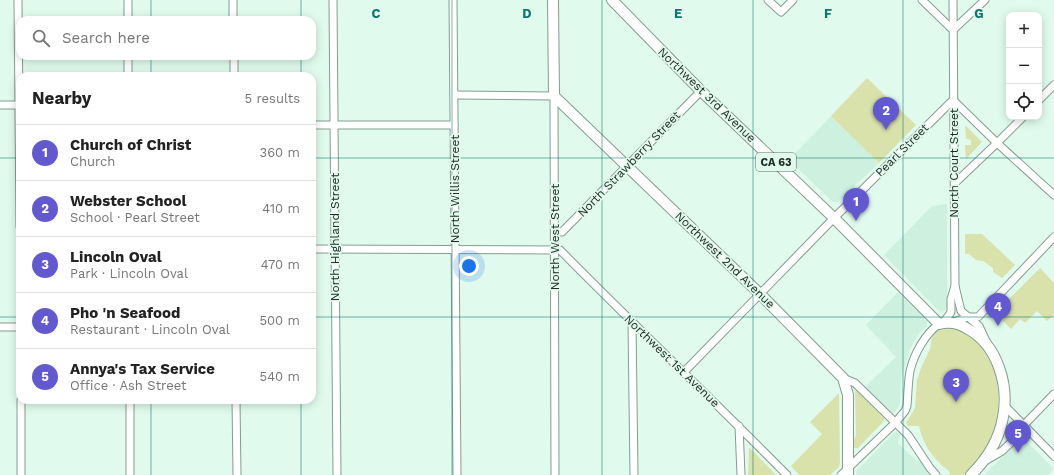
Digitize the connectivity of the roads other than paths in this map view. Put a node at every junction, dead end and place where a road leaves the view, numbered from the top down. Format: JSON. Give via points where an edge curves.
{"nodes":[{"id":1,"x":18,"y":0,"type":"edge"},
{"id":2,"x":128,"y":0,"type":"edge"},
{"id":3,"x":233,"y":0,"type":"edge"},
{"id":4,"x":333,"y":0,"type":"edge"},
{"id":5,"x":453,"y":0,"type":"edge"},
{"id":6,"x":553,"y":0,"type":"edge"},
{"id":7,"x":612,"y":0,"type":"edge"},
{"id":8,"x":768,"y":0,"type":"edge"},
{"id":9,"x":793,"y":0,"type":"edge"},
{"id":10,"x":922,"y":0,"type":"edge"},
{"id":11,"x":953,"y":0,"type":"edge"},
{"id":12,"x":985,"y":0,"type":"edge"},
{"id":13,"x":18,"y":16,"type":"edge"},
{"id":14,"x":128,"y":16,"type":"edge"},
{"id":15,"x":233,"y":16,"type":"edge"},
{"id":16,"x":953,"y":30,"type":"junction"},
{"id":17,"x":19,"y":60,"type":"edge"},
{"id":18,"x":128,"y":60,"type":"edge"},
{"id":19,"x":234,"y":60,"type":"edge"},
{"id":20,"x":19,"y":72,"type":"edge"},
{"id":21,"x":128,"y":72,"type":"edge"},
{"id":22,"x":234,"y":72,"type":"edge"},
{"id":23,"x":1054,"y":85,"type":"edge"},
{"id":24,"x":701,"y":91,"type":"junction"},
{"id":25,"x":454,"y":95,"type":"junction"},
{"id":26,"x":554,"y":96,"type":"junction"},
{"id":27,"x":1042,"y":97,"type":"edge"},
{"id":28,"x":954,"y":100,"type":"junction"},
{"id":29,"x":0,"y":105,"type":"edge"},
{"id":30,"x":16,"y":105,"type":"edge"},
{"id":31,"x":1020,"y":120,"type":"edge"},
{"id":32,"x":316,"y":125,"type":"edge"},
{"id":33,"x":334,"y":125,"type":"junction"},
{"id":34,"x":454,"y":125,"type":"junction"},
{"id":35,"x":997,"y":143,"type":"junction"},
{"id":36,"x":627,"y":165,"type":"junction"},
{"id":37,"x":954,"y":183,"type":"junction"},
{"id":38,"x":1054,"y":195,"type":"edge"},
{"id":39,"x":834,"y":218,"type":"junction"},
{"id":40,"x":555,"y":232,"type":"junction"},
{"id":41,"x":1054,"y":237,"type":"edge"},
{"id":42,"x":316,"y":249,"type":"edge"},
{"id":43,"x":335,"y":249,"type":"junction"},
{"id":44,"x":455,"y":250,"type":"junction"},
{"id":45,"x":555,"y":250,"type":"junction"},
{"id":46,"x":955,"y":286,"type":"junction"},
{"id":47,"x":760,"y":294,"type":"junction"},
{"id":48,"x":968,"y":317,"type":"junction"},
{"id":49,"x":978,"y":317,"type":"junction"},
{"id":50,"x":632,"y":322,"type":"junction"},
{"id":51,"x":946,"y":323,"type":"junction"},
{"id":52,"x":979,"y":326,"type":"junction"},
{"id":53,"x":0,"y":327,"type":"edge"},
{"id":54,"x":16,"y":327,"type":"edge"},
{"id":55,"x":990,"y":350,"type":"junction"},
{"id":56,"x":684,"y":372,"type":"junction"},
{"id":57,"x":843,"y":378,"type":"junction"},
{"id":58,"x":1054,"y":394,"type":"edge"},
{"id":59,"x":21,"y":404,"type":"edge"},
{"id":60,"x":130,"y":404,"type":"edge"},
{"id":61,"x":236,"y":404,"type":"edge"},
{"id":62,"x":1005,"y":406,"type":"junction"},
{"id":63,"x":895,"y":423,"type":"junction"},
{"id":64,"x":740,"y":426,"type":"junction"},
{"id":65,"x":1023,"y":426,"type":"junction"},
{"id":66,"x":1054,"y":456,"type":"edge"},
{"id":67,"x":983,"y":463,"type":"junction"},
{"id":68,"x":846,"y":473,"type":"edge"},
{"id":69,"x":21,"y":475,"type":"edge"},
{"id":70,"x":130,"y":475,"type":"edge"},
{"id":71,"x":237,"y":475,"type":"edge"},
{"id":72,"x":337,"y":475,"type":"edge"},
{"id":73,"x":456,"y":475,"type":"edge"},
{"id":74,"x":555,"y":475,"type":"edge"},
{"id":75,"x":634,"y":475,"type":"edge"},
{"id":76,"x":741,"y":475,"type":"edge"},
{"id":77,"x":787,"y":475,"type":"edge"},
{"id":78,"x":936,"y":475,"type":"edge"},
{"id":79,"x":970,"y":475,"type":"edge"}],
"edges":[{"from":1,"to":13,"type":"street"},
{"from":2,"to":14,"type":"street"},
{"from":3,"to":15,"type":"street"},
{"from":4,"to":33,"type":"street","name":"North Highland Street"},
{"from":5,"to":25,"type":"street","name":"North Willis Street"},
{"from":6,"to":26,"type":"main road","name":"North West Street"},
{"from":7,"to":24,"type":"main road","name":"Northwest 3rd Avenue","number":"CA 63"},
{"from":8,"to":9,"type":"street","via":[[780,12]]},
{"from":10,"to":16,"type":"street"},
{"from":11,"to":16,"type":"street","name":"North Court Street"},
{"from":12,"to":16,"type":"street"},
{"from":16,"to":28,"type":"street","name":"North Court Street"},
{"from":17,"to":20,"type":"street"},
{"from":18,"to":21,"type":"street"},
{"from":19,"to":22,"type":"street"},
{"from":23,"to":27,"type":"street"},
{"from":24,"to":36,"type":"street","name":"North Strawberry Street"},
{"from":24,"to":39,"type":"main road","name":"Northwest 3rd Avenue","number":"CA 63"},
{"from":25,"to":26,"type":"street"},
{"from":25,"to":34,"type":"street","name":"North Willis Street"},
{"from":26,"to":36,"type":"main road","name":"Northwest 2nd Avenue"},
{"from":26,"to":40,"type":"street","name":"North West Street"},
{"from":28,"to":35,"type":"street"},
{"from":28,"to":37,"type":"street","name":"North Court Street"},
{"from":28,"to":39,"type":"street","name":"Pearl Street"},
{"from":29,"to":30,"type":"street"},
{"from":31,"to":35,"type":"street"},
{"from":32,"to":33,"type":"street"},
{"from":33,"to":34,"type":"street"},
{"from":33,"to":43,"type":"street","name":"North Highland Street"},
{"from":34,"to":44,"type":"street","name":"North Willis Street"},
{"from":35,"to":37,"type":"street"},
{"from":35,"to":38,"type":"street"},
{"from":36,"to":40,"type":"street","name":"North Strawberry Street","via":[[562,232]]},
{"from":36,"to":47,"type":"main road","name":"Northwest 2nd Avenue"},
{"from":37,"to":46,"type":"street","name":"North Court Street"},
{"from":39,"to":47,"type":"street","name":"Pearl Street"},
{"from":39,"to":51,"type":"main road","name":"Northwest 3rd Avenue","number":"CA 63"},
{"from":40,"to":45,"type":"street","name":"North West Street"},
{"from":41,"to":49,"type":"street"},
{"from":42,"to":43,"type":"street"},
{"from":43,"to":44,"type":"street"},
{"from":43,"to":72,"type":"street","name":"North Highland Street"},
{"from":44,"to":45,"type":"street"},
{"from":44,"to":73,"type":"street","name":"North Willis Street"},
{"from":45,"to":50,"type":"street","name":"Northwest 1st Avenue","via":[[560,250]]},
{"from":45,"to":74,"type":"street","name":"North West Street"},
{"from":46,"to":48,"type":"street","via":[[961,311]]},
{"from":46,"to":51,"type":"street","name":"North Court Street","via":[[951,312]]},
{"from":47,"to":56,"type":"street","name":"Pearl Street"},
{"from":47,"to":57,"type":"main road","name":"Northwest 2nd Avenue"},
{"from":48,"to":49,"type":"street"},
{"from":48,"to":51,"type":"street"},
{"from":48,"to":52,"type":"street"},
{"from":49,"to":52,"type":"street"},
{"from":50,"to":56,"type":"street","name":"Northwest 1st Avenue"},
{"from":50,"to":75,"type":"street"},
{"from":51,"to":55,"type":"main road","number":"CA 63","via":[[962,325],[977,335]]},
{"from":51,"to":63,"type":"street","via":[[932,329],[913,361],[907,406]]},
{"from":52,"to":55,"type":"street"},
{"from":53,"to":54,"type":"street"},
{"from":55,"to":62,"type":"main road","number":"CA 63","via":[[1003,383]]},
{"from":56,"to":64,"type":"street","name":"Northwest 1st Avenue"},
{"from":57,"to":63,"type":"street","name":"Northwest 2nd Avenue","via":[[854,383]]},
{"from":57,"to":68,"type":"main road","via":[[848,395]]},
{"from":58,"to":65,"type":"street"},
{"from":59,"to":69,"type":"street"},
{"from":60,"to":70,"type":"street"},
{"from":61,"to":71,"type":"street"},
{"from":62,"to":65,"type":"street"},
{"from":62,"to":67,"type":"main road","number":"CA 63","via":[[998,437]]},
{"from":63,"to":68,"type":"street"},
{"from":63,"to":78,"type":"street","name":"Northwest 2nd Avenue","via":[[908,435]]},
{"from":64,"to":76,"type":"street"},
{"from":64,"to":77,"type":"street","name":"Northwest 1st Avenue"},
{"from":65,"to":66,"type":"street"},
{"from":65,"to":67,"type":"street","via":[[1019,435],[1002,451]]},
{"from":67,"to":79,"type":"main road","number":"CA 63"}]}
